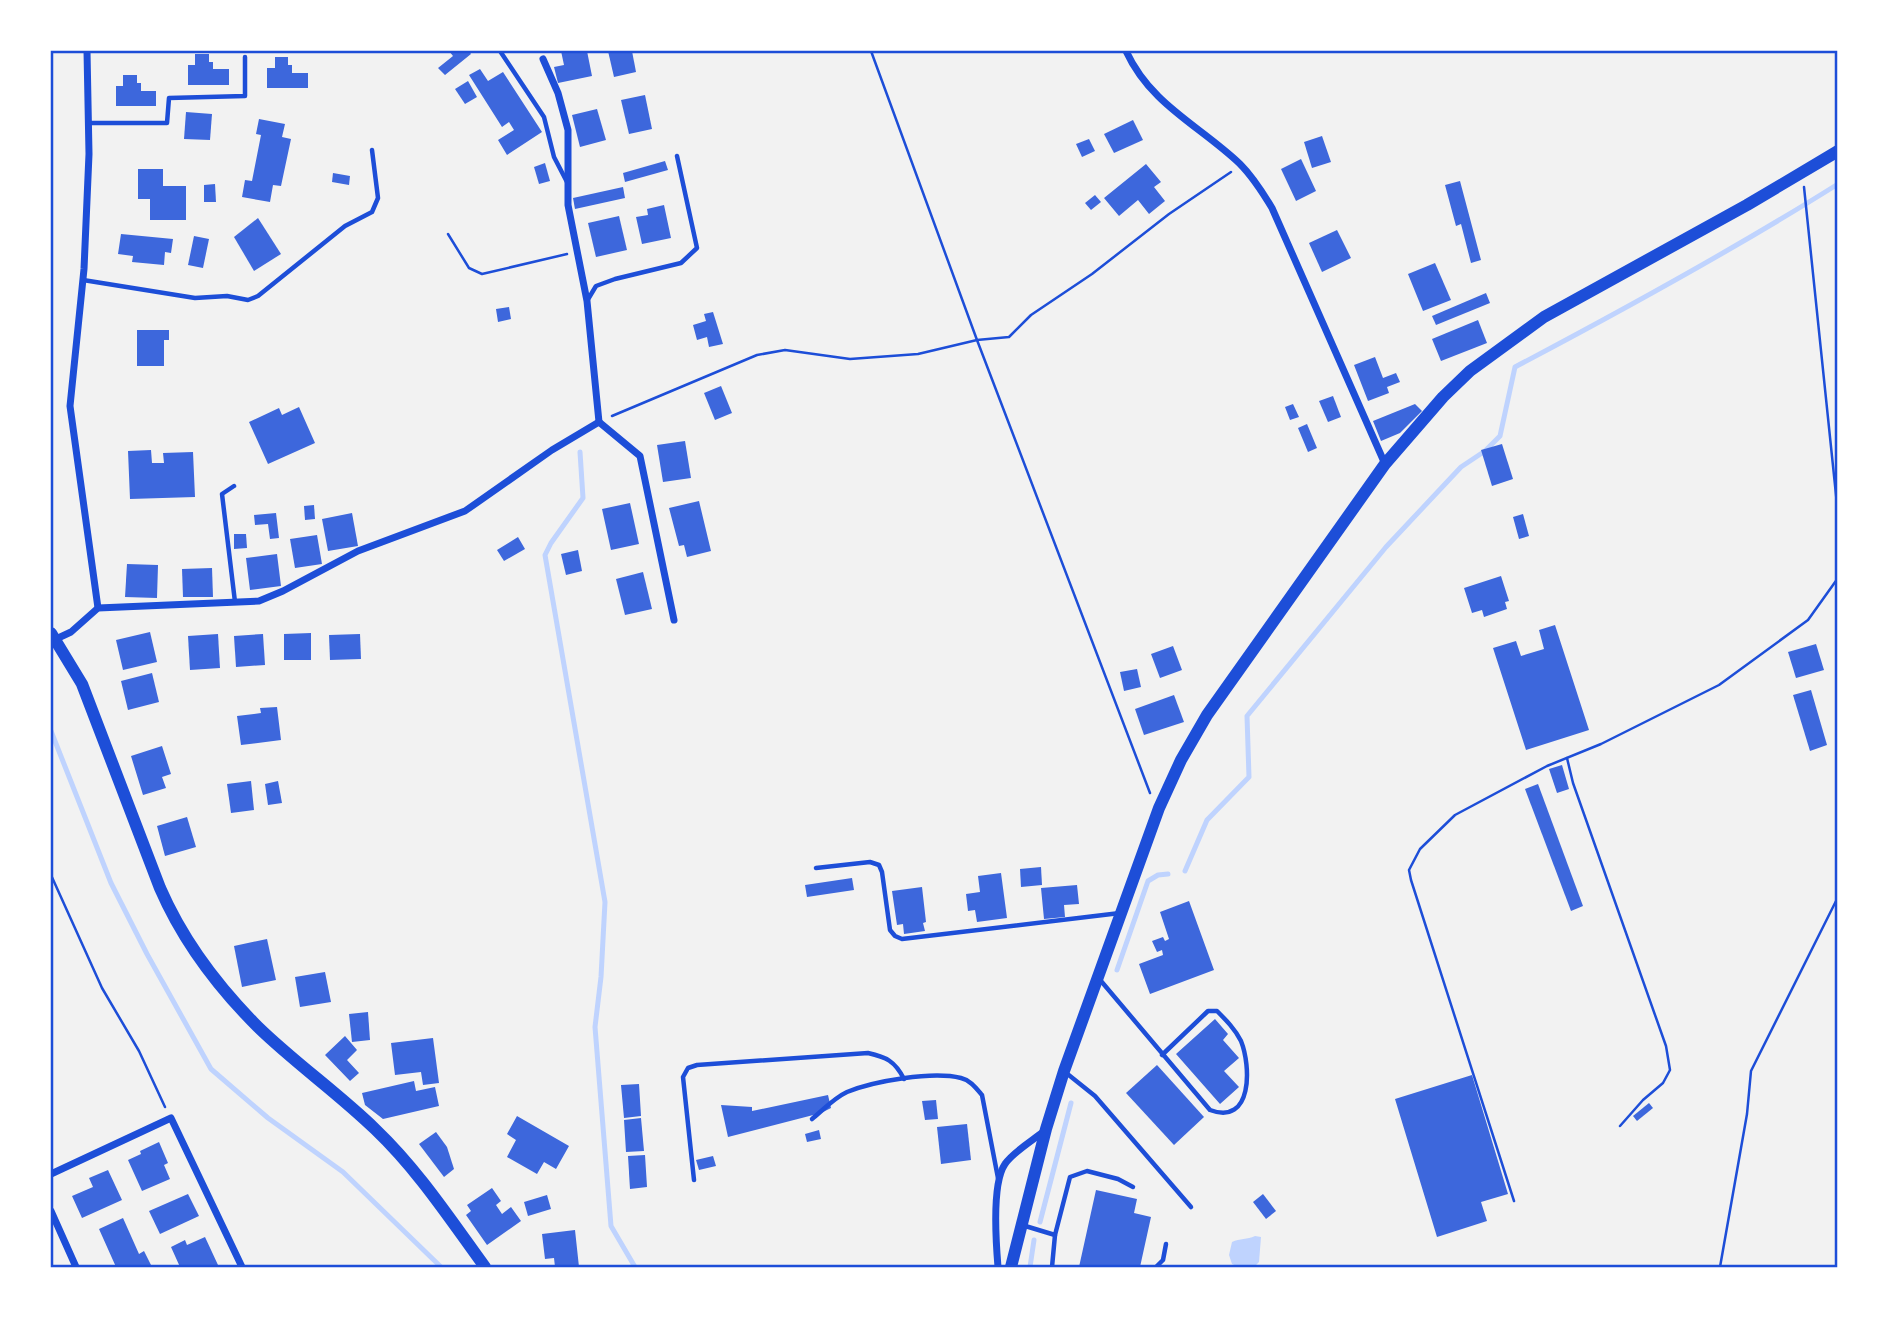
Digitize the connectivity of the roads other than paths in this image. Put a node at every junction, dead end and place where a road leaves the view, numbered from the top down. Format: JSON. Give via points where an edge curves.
{"nodes":[{"id":1,"x":87,"y":51,"type":"edge"},
{"id":2,"x":500,"y":51,"type":"edge"},
{"id":3,"x":1126,"y":51,"type":"edge"},
{"id":4,"x":245,"y":57,"type":"dead end"},
{"id":5,"x":543,"y":59,"type":"dead end"},
{"id":6,"x":88,"y":122,"type":"junction"},
{"id":7,"x":372,"y":150,"type":"dead end"},
{"id":8,"x":1838,"y":150,"type":"edge"},
{"id":9,"x":677,"y":156,"type":"dead end"},
{"id":10,"x":567,"y":183,"type":"junction"},
{"id":11,"x":83,"y":280,"type":"junction"},
{"id":12,"x":587,"y":301,"type":"junction"},
{"id":13,"x":599,"y":422,"type":"junction"},
{"id":14,"x":1385,"y":464,"type":"junction"},
{"id":15,"x":234,"y":486,"type":"dead end"},
{"id":16,"x":235,"y":602,"type":"junction"},
{"id":17,"x":98,"y":608,"type":"junction"},
{"id":18,"x":674,"y":620,"type":"dead end"},
{"id":19,"x":53,"y":636,"type":"edge"},
{"id":20,"x":816,"y":868,"type":"dead end"},
{"id":21,"x":1121,"y":912,"type":"junction"},
{"id":22,"x":1098,"y":977,"type":"junction"},
{"id":23,"x":1162,"y":1055,"type":"junction"},
{"id":24,"x":1064,"y":1072,"type":"junction"},
{"id":25,"x":904,"y":1079,"type":"junction"},
{"id":26,"x":812,"y":1119,"type":"dead end"},
{"id":27,"x":1046,"y":1129,"type":"junction"},
{"id":28,"x":51,"y":1174,"type":"edge"},
{"id":29,"x":694,"y":1181,"type":"dead end"},
{"id":30,"x":999,"y":1185,"type":"junction"},
{"id":31,"x":1133,"y":1187,"type":"dead end"},
{"id":32,"x":1191,"y":1206,"type":"dead end"},
{"id":33,"x":51,"y":1211,"type":"edge"},
{"id":34,"x":1021,"y":1225,"type":"junction"},
{"id":35,"x":1055,"y":1235,"type":"junction"},
{"id":36,"x":1166,"y":1244,"type":"dead end"},
{"id":37,"x":76,"y":1267,"type":"edge"},
{"id":38,"x":242,"y":1267,"type":"edge"},
{"id":39,"x":485,"y":1267,"type":"edge"},
{"id":40,"x":998,"y":1267,"type":"edge"},
{"id":41,"x":1011,"y":1267,"type":"edge"},
{"id":42,"x":1052,"y":1267,"type":"edge"},
{"id":43,"x":1156,"y":1267,"type":"edge"}],
"edges":[{"from":1,"to":6,"type":"street"},
{"from":2,"to":10,"type":"lane","via":[[544,117],[554,157]]},
{"from":3,"to":14,"type":"street","via":[[1158,98],[1241,165],[1258,185]]},
{"from":4,"to":6,"type":"lane","via":[[245,96],[169,98],[167,123]]},
{"from":5,"to":10,"type":"street","via":[[568,130]]},
{"from":6,"to":11,"type":"street"},
{"from":7,"to":11,"type":"lane","via":[[378,198],[372,212],[345,226],[258,296],[248,300],[195,298]]},
{"from":8,"to":14,"type":"main road","via":[[1522,332],[1443,397]]},
{"from":9,"to":12,"type":"lane","via":[[697,248],[681,263],[596,286]]},
{"from":10,"to":12,"type":"street"},
{"from":11,"to":17,"type":"street","via":[[70,406]]},
{"from":12,"to":13,"type":"street"},
{"from":13,"to":16,"type":"street","via":[[465,511],[358,551],[259,601]]},
{"from":13,"to":18,"type":"street","via":[[640,456]]},
{"from":14,"to":21,"type":"main road","via":[[1207,715],[1159,807]]},
{"from":15,"to":16,"type":"lane","via":[[222,494]]},
{"from":16,"to":17,"type":"street"},
{"from":17,"to":19,"type":"street","via":[[71,632]]},
{"from":19,"to":39,"type":"main road","via":[[82,684],[160,888],[190,945],[221,988],[259,1027],[397,1151]]},
{"from":20,"to":21,"type":"lane","via":[[870,862],[879,866],[890,930],[902,939]]},
{"from":21,"to":22,"type":"main road"},
{"from":22,"to":23,"type":"lane"},
{"from":22,"to":24,"type":"main road"},
{"from":23,"to":23,"type":"lane","via":[[1210,1110],[1232,1112],[1245,1097],[1247,1063],[1241,1042],[1217,1011],[1208,1011]]},
{"from":24,"to":27,"type":"main road"},
{"from":24,"to":32,"type":"lane","via":[[1095,1096]]},
{"from":25,"to":26,"type":"lane","via":[[849,1091]]},
{"from":25,"to":29,"type":"lane","via":[[897,1065],[868,1053],[688,1068],[683,1077]]},
{"from":25,"to":30,"type":"lane","via":[[962,1078],[974,1085],[982,1095]]},
{"from":27,"to":30,"type":"street","via":[[1005,1164]]},
{"from":27,"to":34,"type":"main road"},
{"from":28,"to":38,"type":"street","via":[[170,1118]]},
{"from":30,"to":40,"type":"street"},
{"from":31,"to":35,"type":"lane","via":[[1087,1171],[1070,1177]]},
{"from":33,"to":37,"type":"street"},
{"from":34,"to":35,"type":"lane"},
{"from":34,"to":41,"type":"main road"},
{"from":35,"to":42,"type":"lane"},
{"from":36,"to":43,"type":"lane","via":[[1163,1260]]}]}
